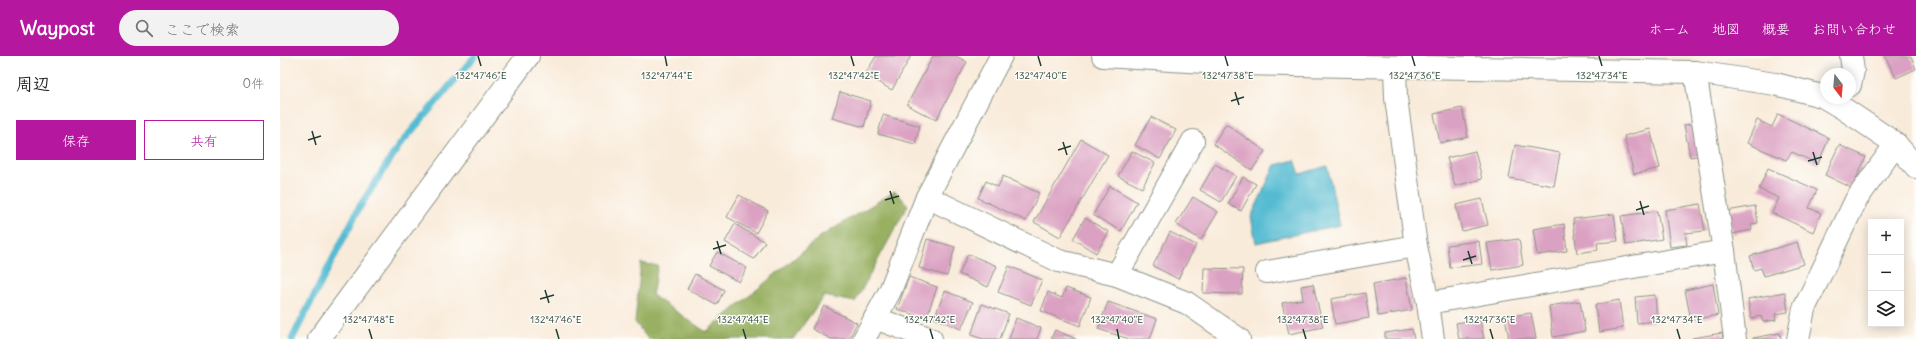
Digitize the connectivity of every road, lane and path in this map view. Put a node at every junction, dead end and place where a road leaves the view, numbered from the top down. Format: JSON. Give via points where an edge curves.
{"nodes":[{"id":1,"x":528,"y":56,"type":"edge"},
{"id":2,"x":1001,"y":56,"type":"edge"},
{"id":3,"x":1103,"y":56,"type":"edge"},
{"id":4,"x":1851,"y":56,"type":"edge"},
{"id":5,"x":1394,"y":68,"type":"junction"},
{"id":6,"x":1853,"y":68,"type":"edge"},
{"id":7,"x":1694,"y":72,"type":"junction"},
{"id":8,"x":1820,"y":96,"type":"edge"},
{"id":9,"x":1847,"y":104,"type":"edge"},
{"id":10,"x":1193,"y":141,"type":"dead end"},
{"id":11,"x":1896,"y":144,"type":"junction"},
{"id":12,"x":1916,"y":167,"type":"edge"},
{"id":13,"x":927,"y":197,"type":"junction"},
{"id":14,"x":1416,"y":246,"type":"junction"},
{"id":15,"x":1724,"y":251,"type":"junction"},
{"id":16,"x":1268,"y":272,"type":"dead end"},
{"id":17,"x":1117,"y":275,"type":"junction"},
{"id":18,"x":1428,"y":303,"type":"junction"},
{"id":19,"x":875,"y":318,"type":"junction"},
{"id":20,"x":319,"y":339,"type":"edge"},
{"id":21,"x":864,"y":339,"type":"edge"},
{"id":22,"x":931,"y":339,"type":"edge"},
{"id":23,"x":1239,"y":339,"type":"edge"},
{"id":24,"x":1434,"y":339,"type":"edge"},
{"id":25,"x":1736,"y":339,"type":"edge"},
{"id":26,"x":1798,"y":339,"type":"edge"}],
"edges":[{"from":1,"to":20,"type":"street"},
{"from":2,"to":13,"type":"street"},
{"from":3,"to":5,"type":"street","via":[[1239,64]]},
{"from":4,"to":6,"type":"street"},
{"from":5,"to":7,"type":"street"},
{"from":5,"to":14,"type":"street"},
{"from":7,"to":8,"type":"street","via":[[1774,84]]},
{"from":7,"to":15,"type":"street"},
{"from":9,"to":11,"type":"street"},
{"from":10,"to":17,"type":"street"},
{"from":11,"to":12,"type":"street"},
{"from":11,"to":26,"type":"street","via":[[1856,200],[1804,309]]},
{"from":13,"to":17,"type":"street","via":[[1059,261]]},
{"from":13,"to":19,"type":"street","via":[[890,291]]},
{"from":14,"to":16,"type":"street"},
{"from":14,"to":18,"type":"street"},
{"from":15,"to":18,"type":"street"},
{"from":15,"to":25,"type":"street"},
{"from":17,"to":23,"type":"street","via":[[1187,303]]},
{"from":18,"to":24,"type":"street"},
{"from":19,"to":21,"type":"street"},
{"from":19,"to":22,"type":"street"}]}
